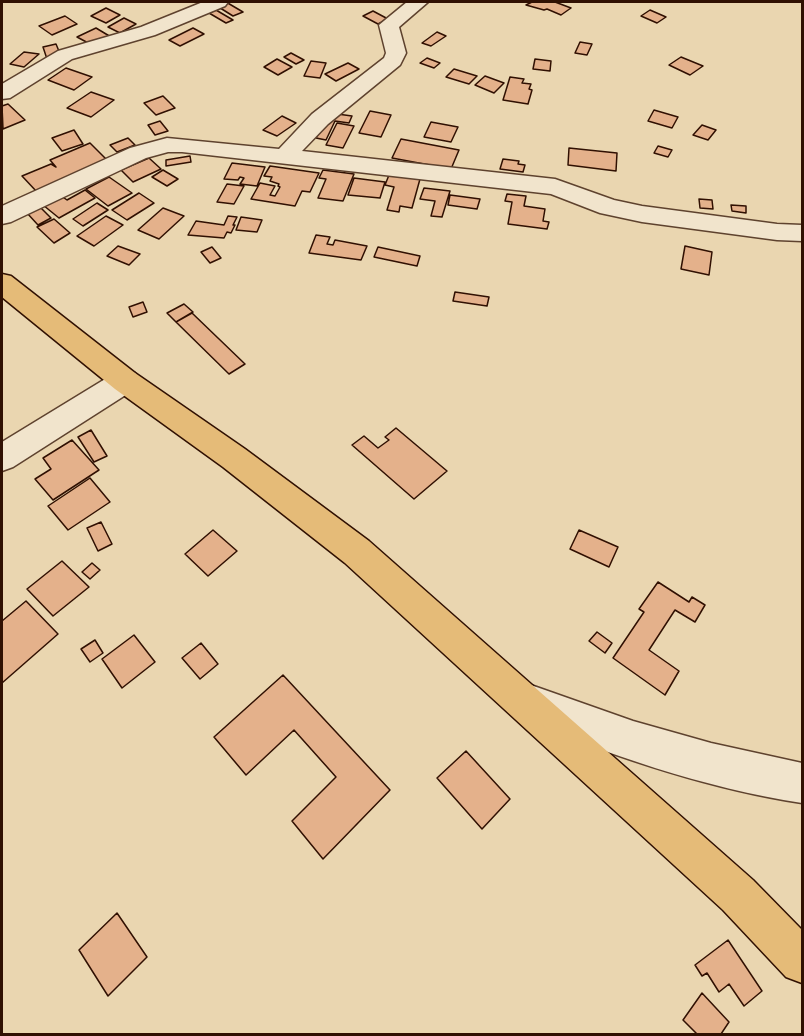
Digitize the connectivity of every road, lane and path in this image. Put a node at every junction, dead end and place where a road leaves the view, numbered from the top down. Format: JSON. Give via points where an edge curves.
{"nodes":[{"id":1,"x":218,"y":2,"type":"edge"},
{"id":2,"x":418,"y":2,"type":"edge"},
{"id":3,"x":2,"y":93,"type":"edge"},
{"id":4,"x":286,"y":155,"type":"junction"},
{"id":5,"x":2,"y":216,"type":"edge"},
{"id":6,"x":802,"y":233,"type":"edge"},
{"id":7,"x":2,"y":283,"type":"edge"},
{"id":8,"x":125,"y":381,"type":"junction"},
{"id":9,"x":2,"y":458,"type":"edge"},
{"id":10,"x":526,"y":703,"type":"junction"},
{"id":11,"x":802,"y":783,"type":"edge"},
{"id":12,"x":802,"y":961,"type":"edge"}],
"edges":[{"from":1,"to":3,"type":"street","via":[[168,24],[65,55]]},
{"from":2,"to":4,"type":"street","via":[[389,26],[396,53],[393,61],[320,119]]},
{"from":4,"to":5,"type":"street","via":[[160,146]]},
{"from":4,"to":6,"type":"street","via":[[555,188],[642,214]]},
{"from":7,"to":8,"type":"main road"},
{"from":8,"to":9,"type":"street"},
{"from":8,"to":10,"type":"main road","via":[[357,552]]},
{"from":10,"to":11,"type":"street","via":[[633,741]]},
{"from":10,"to":12,"type":"main road","via":[[738,895]]}]}
